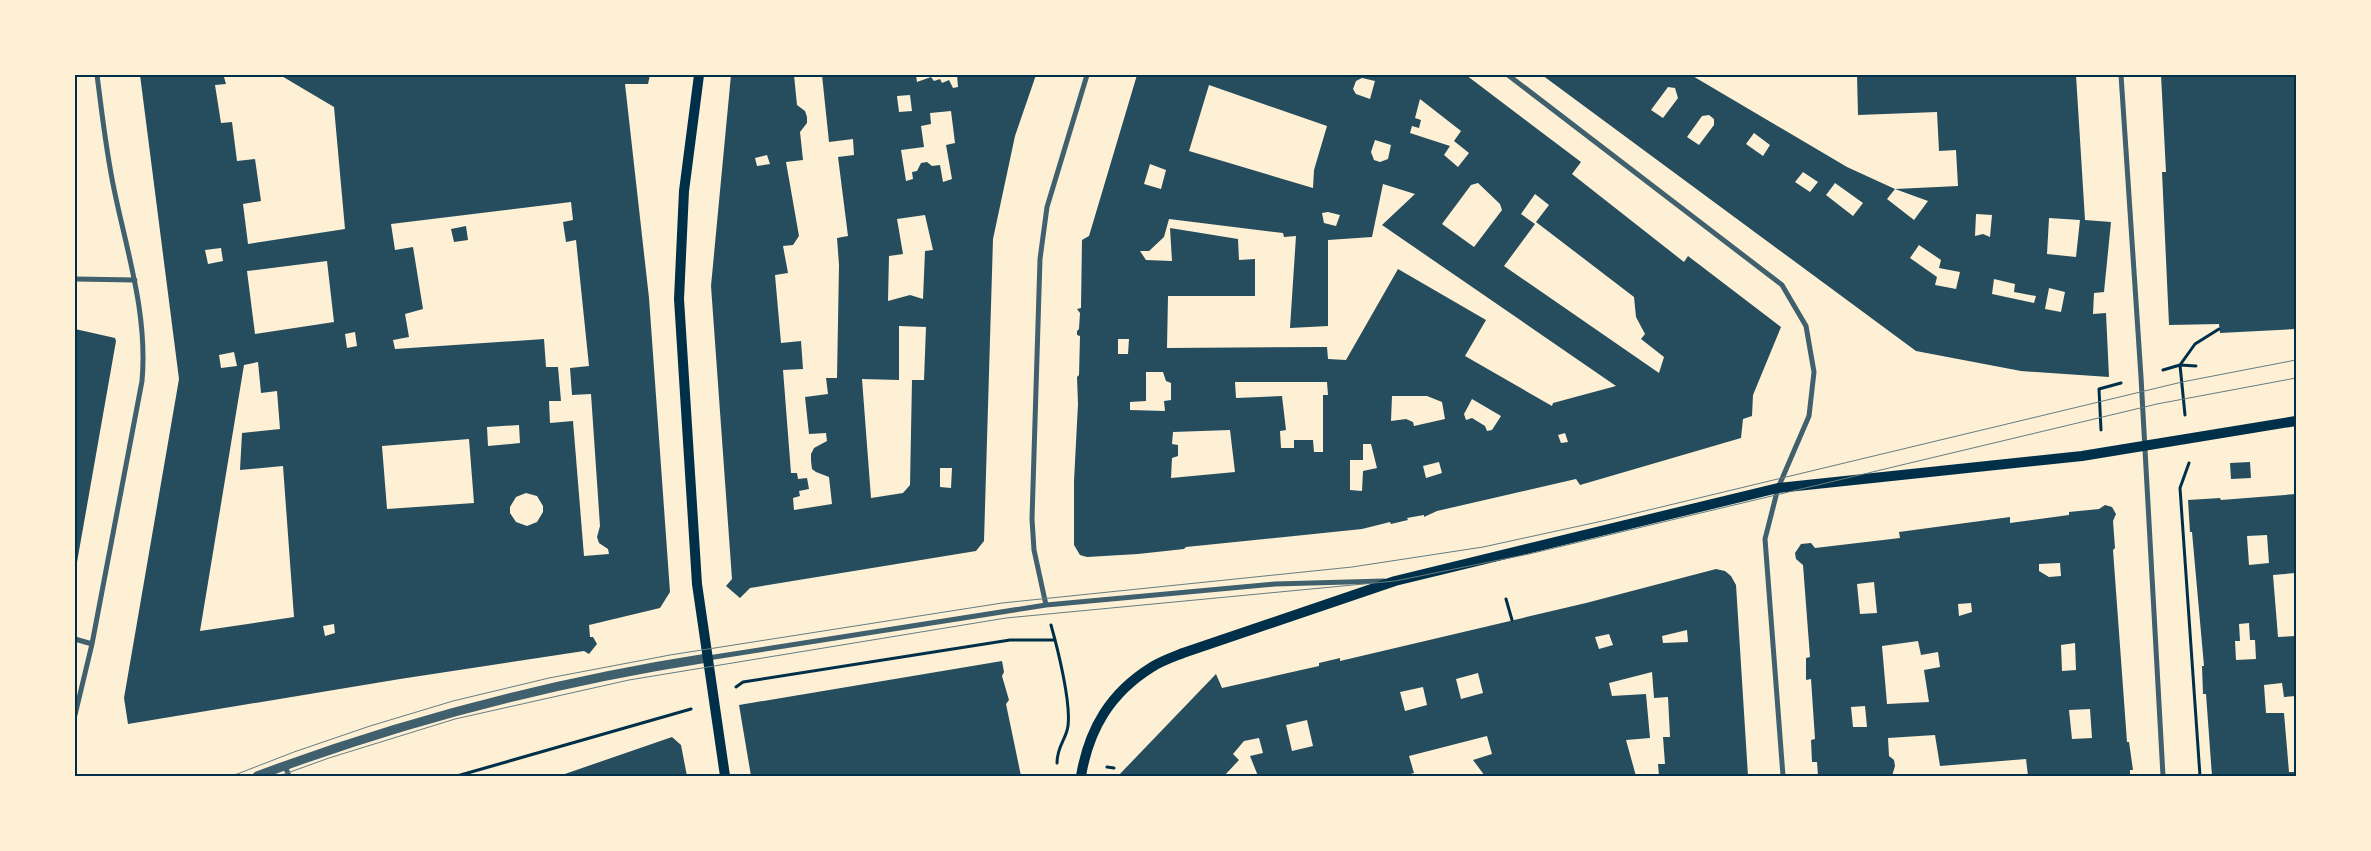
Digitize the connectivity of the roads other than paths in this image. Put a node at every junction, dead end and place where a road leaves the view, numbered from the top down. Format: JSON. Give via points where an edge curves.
{"nodes":[{"id":1,"x":97,"y":75,"type":"edge"},
{"id":2,"x":699,"y":75,"type":"edge"},
{"id":3,"x":1087,"y":75,"type":"edge"},
{"id":4,"x":1508,"y":75,"type":"edge"},
{"id":5,"x":2121,"y":75,"type":"edge"},
{"id":6,"x":75,"y":279,"type":"edge"},
{"id":7,"x":135,"y":280,"type":"junction"},
{"id":8,"x":2296,"y":421,"type":"edge"},
{"id":9,"x":2143,"y":445,"type":"junction"},
{"id":10,"x":1778,"y":488,"type":"junction"},
{"id":11,"x":1395,"y":581,"type":"junction"},
{"id":12,"x":1046,"y":605,"type":"junction"},
{"id":13,"x":75,"y":639,"type":"edge"},
{"id":14,"x":92,"y":644,"type":"junction"},
{"id":15,"x":708,"y":658,"type":"junction"},
{"id":16,"x":75,"y":715,"type":"edge"},
{"id":17,"x":285,"y":766,"type":"junction"},
{"id":18,"x":257,"y":776,"type":"edge"},
{"id":19,"x":289,"y":776,"type":"edge"},
{"id":20,"x":725,"y":776,"type":"edge"},
{"id":21,"x":1081,"y":776,"type":"edge"},
{"id":22,"x":1783,"y":776,"type":"edge"},
{"id":23,"x":2163,"y":776,"type":"edge"}],
"edges":[{"from":1,"to":7,"type":"street","via":[[114,187]]},
{"from":2,"to":15,"type":"main road","via":[[684,191],[679,299],[697,584]]},
{"from":3,"to":12,"type":"street","via":[[1047,207],[1040,259],[1032,520],[1034,550]]},
{"from":4,"to":10,"type":"street","via":[[1782,285],[1806,326],[1814,372],[1809,416]]},
{"from":5,"to":9,"type":"street"},
{"from":6,"to":7,"type":"street"},
{"from":7,"to":14,"type":"street","via":[[144,352],[142,381]]},
{"from":8,"to":9,"type":"main road"},
{"from":9,"to":10,"type":"main road","via":[[2082,456]]},
{"from":9,"to":23,"type":"street"},
{"from":10,"to":11,"type":"main road"},
{"from":10,"to":22,"type":"street","via":[[1765,539]]},
{"from":11,"to":12,"type":"street","via":[[1275,584]]},
{"from":11,"to":21,"type":"main road","via":[[1152,666],[1118,693],[1096,725]]},
{"from":12,"to":15,"type":"street"},
{"from":13,"to":14,"type":"street"},
{"from":14,"to":16,"type":"street"},
{"from":15,"to":17,"type":"street","via":[[533,691],[342,746]]},
{"from":15,"to":20,"type":"main road"},
{"from":17,"to":18,"type":"street"},
{"from":17,"to":19,"type":"street"}]}
